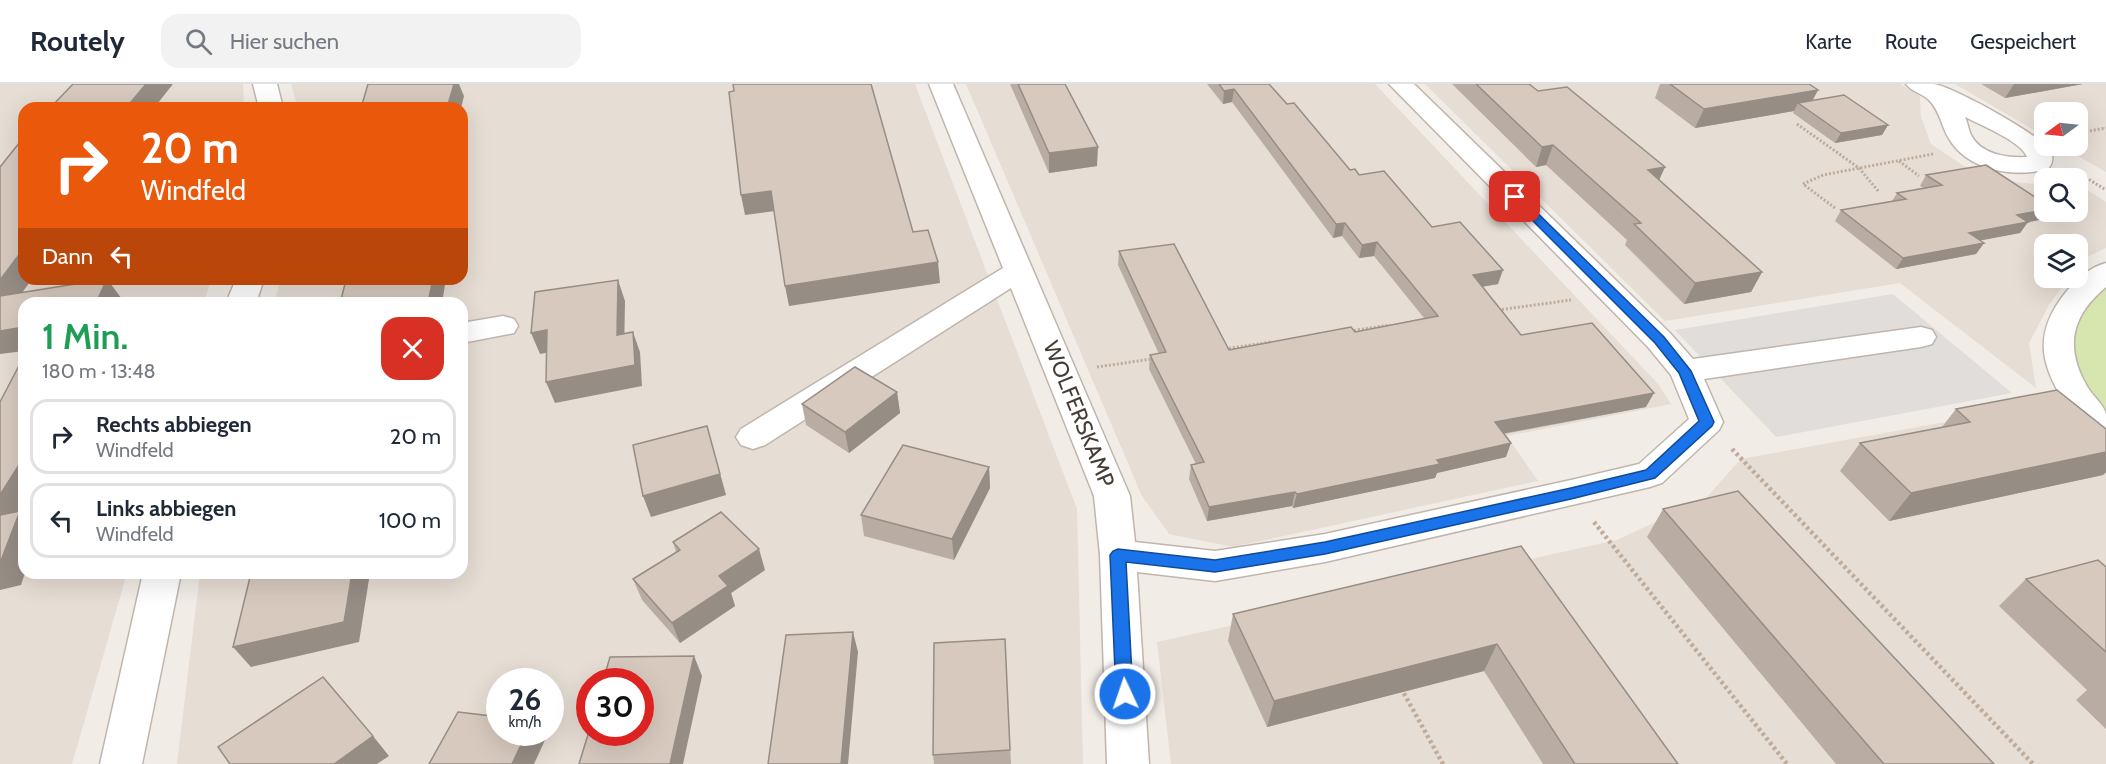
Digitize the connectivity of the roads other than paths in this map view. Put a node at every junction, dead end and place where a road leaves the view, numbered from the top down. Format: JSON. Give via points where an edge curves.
{"nodes":[{"id":1,"x":266,"y":84,"type":"edge"},
{"id":2,"x":941,"y":84,"type":"edge"},
{"id":3,"x":1401,"y":84,"type":"edge"},
{"id":4,"x":1928,"y":90,"type":"edge"},
{"id":5,"x":270,"y":102,"type":"edge"},
{"id":6,"x":1020,"y":270,"type":"junction"},
{"id":7,"x":2106,"y":272,"type":"edge"},
{"id":8,"x":503,"y":326,"type":"dead end"},
{"id":9,"x":468,"y":332,"type":"edge"},
{"id":10,"x":1921,"y":337,"type":"dead end"},
{"id":11,"x":1685,"y":371,"type":"junction"},
{"id":12,"x":2106,"y":435,"type":"edge"},
{"id":13,"x":753,"y":436,"type":"dead end"},
{"id":14,"x":1118,"y":555,"type":"junction"},
{"id":15,"x":161,"y":579,"type":"edge"},
{"id":16,"x":122,"y":764,"type":"edge"},
{"id":17,"x":1128,"y":764,"type":"edge"}],
"edges":[{"from":1,"to":5,"type":"street"},
{"from":2,"to":6,"type":"street","name":"WOLFERSKAMP"},
{"from":3,"to":11,"type":"street","via":[[1659,340]]},
{"from":4,"to":4,"type":"street","via":[[1955,121],[1969,147],[1989,161],[2017,167],[2038,164],[2041,156],[2037,149]]},
{"from":6,"to":13,"type":"street"},
{"from":6,"to":14,"type":"street","name":"WOLFERSKAMP","via":[[1112,496]]},
{"from":7,"to":12,"type":"street","via":[[2073,301],[2061,322],[2058,340],[2059,359],[2067,380],[2080,404]]},
{"from":8,"to":9,"type":"street"},
{"from":10,"to":11,"type":"street"},
{"from":11,"to":14,"type":"street","via":[[1707,422],[1650,474],[1325,548],[1215,566]]},
{"from":14,"to":17,"type":"street","name":"WOLFERSKAMP"},
{"from":15,"to":16,"type":"street"}]}
